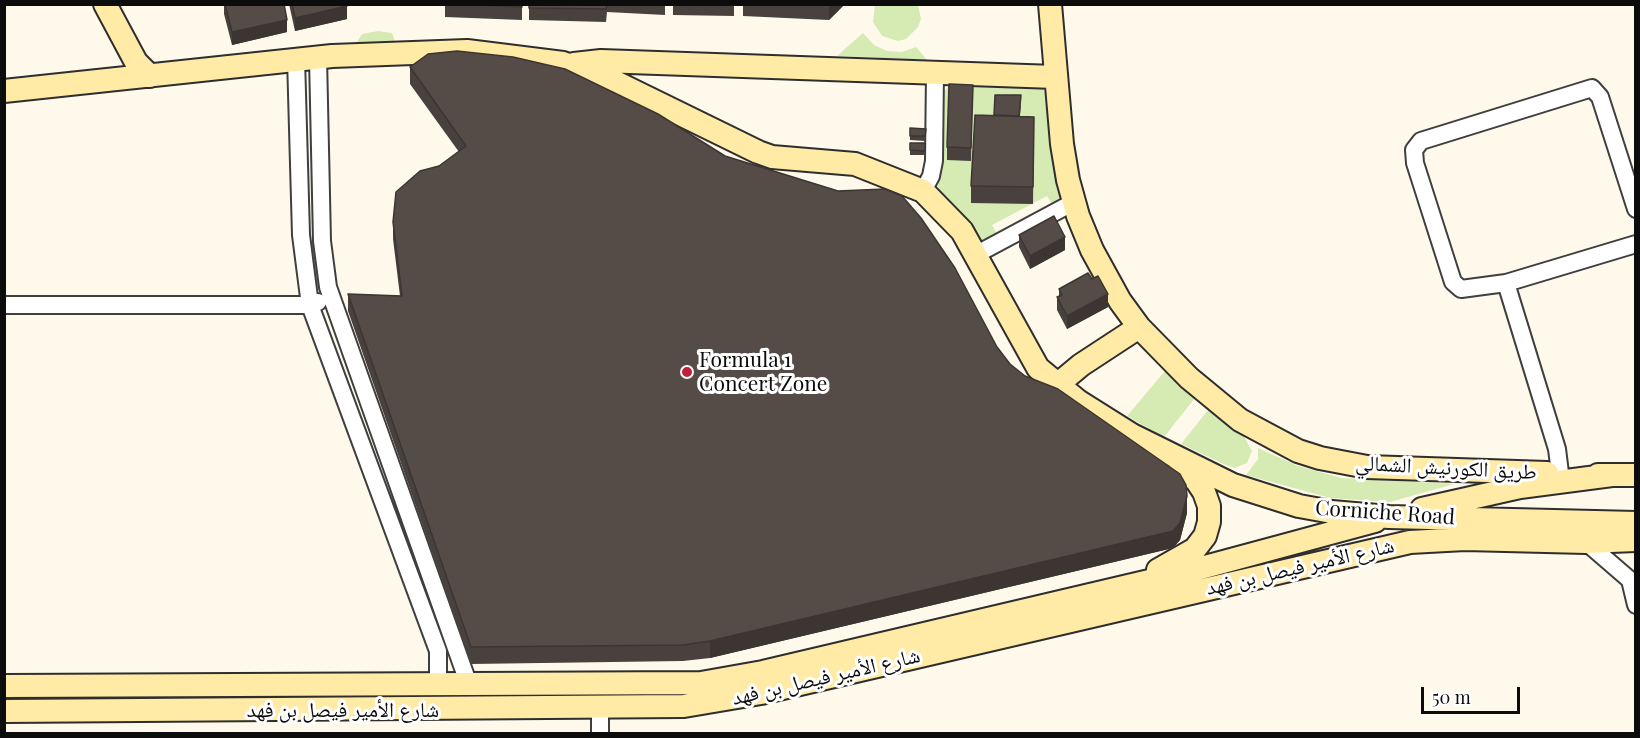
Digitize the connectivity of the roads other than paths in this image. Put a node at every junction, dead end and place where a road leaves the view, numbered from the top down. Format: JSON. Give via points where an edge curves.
{"nodes":[{"id":1,"x":105,"y":4,"type":"edge"},
{"id":2,"x":1050,"y":4,"type":"edge"},
{"id":3,"x":307,"y":57,"type":"junction"},
{"id":4,"x":567,"y":64,"type":"junction"},
{"id":5,"x":935,"y":72,"type":"junction"},
{"id":6,"x":150,"y":76,"type":"junction"},
{"id":7,"x":1055,"y":77,"type":"junction"},
{"id":8,"x":4,"y":91,"type":"edge"},
{"id":9,"x":923,"y":191,"type":"junction"},
{"id":10,"x":1074,"y":202,"type":"junction"},
{"id":11,"x":1635,"y":209,"type":"edge"},
{"id":12,"x":1635,"y":244,"type":"edge"},
{"id":13,"x":977,"y":254,"type":"junction"},
{"id":14,"x":1506,"y":283,"type":"junction"},
{"id":15,"x":331,"y":299,"type":"junction"},
{"id":16,"x":4,"y":305,"type":"edge"},
{"id":17,"x":310,"y":305,"type":"junction"},
{"id":18,"x":1139,"y":327,"type":"junction"},
{"id":19,"x":1057,"y":385,"type":"junction"},
{"id":20,"x":1110,"y":421,"type":"junction"},
{"id":21,"x":1560,"y":473,"type":"junction"},
{"id":22,"x":1612,"y":475,"type":"junction"},
{"id":23,"x":1635,"y":475,"type":"edge"},
{"id":24,"x":1389,"y":517,"type":"junction"},
{"id":25,"x":1635,"y":523,"type":"edge"},
{"id":26,"x":1635,"y":540,"type":"edge"},
{"id":27,"x":1586,"y":542,"type":"junction"},
{"id":28,"x":1633,"y":575,"type":"edge"},
{"id":29,"x":1100,"y":593,"type":"junction"},
{"id":30,"x":1635,"y":604,"type":"edge"},
{"id":31,"x":469,"y":685,"type":"junction"},
{"id":32,"x":4,"y":686,"type":"edge"},
{"id":33,"x":438,"y":686,"type":"junction"},
{"id":34,"x":218,"y":687,"type":"junction"},
{"id":35,"x":600,"y":707,"type":"junction"},
{"id":36,"x":217,"y":710,"type":"junction"},
{"id":37,"x":4,"y":711,"type":"edge"},
{"id":38,"x":600,"y":734,"type":"edge"}],
"edges":[{"from":1,"to":6,"type":"main road","via":[[136,62]]},
{"from":2,"to":7,"type":"main road","name":"طريق الكورنيش الشمالي"},
{"from":3,"to":4,"type":"main road","via":[[467,51]]},
{"from":3,"to":6,"type":"main road"},
{"from":3,"to":15,"type":"street","via":[[324,266]]},
{"from":3,"to":17,"type":"street","via":[[301,235]]},
{"from":4,"to":5,"type":"main road","via":[[601,61]]},
{"from":4,"to":9,"type":"main road","via":[[615,82],[772,157],[855,164]]},
{"from":5,"to":7,"type":"main road"},
{"from":5,"to":9,"type":"street","via":[[934,160]]},
{"from":6,"to":8,"type":"main road"},
{"from":7,"to":10,"type":"main road","name":"طريق الكورنيش الشمالي"},
{"from":9,"to":13,"type":"main road","name":"Corniche Road","via":[[963,231]]},
{"from":10,"to":13,"type":"street"},
{"from":10,"to":18,"type":"main road","name":"طريق الكورنيش الشمالي","via":[[1092,250]]},
{"from":11,"to":14,"type":"street","via":[[1600,97],[1592,88],[1420,141],[1414,150],[1415,163],[1453,282],[1461,289]]},
{"from":12,"to":14,"type":"street"},
{"from":13,"to":19,"type":"main road","name":"Corniche Road","via":[[1032,361]]},
{"from":14,"to":21,"type":"street","via":[[1557,449]]},
{"from":15,"to":17,"type":"street"},
{"from":15,"to":31,"type":"street"},
{"from":16,"to":17,"type":"street"},
{"from":17,"to":33,"type":"street","via":[[438,651]]},
{"from":18,"to":19,"type":"main road"},
{"from":18,"to":21,"type":"main road","name":"طريق الكورنيش الشمالي","via":[[1207,395],[1240,420],[1298,451],[1367,467]]},
{"from":19,"to":20,"type":"main road","name":"Corniche Road"},
{"from":20,"to":24,"type":"main road","name":"Corniche Road","via":[[1242,488],[1299,506]]},
{"from":20,"to":29,"type":"main road","via":[[1196,480],[1209,506],[1209,522],[1205,536],[1182,558]]},
{"from":21,"to":22,"type":"main road","name":"طريق الكورنيش الشمالي"},
{"from":22,"to":23,"type":"main road","name":"طريق الكورنيش الشمالي"},
{"from":22,"to":24,"type":"main road","name":"شارع الأمير فيصل بن فهد","via":[[1491,492]]},
{"from":24,"to":25,"type":"main road","name":"Corniche Road"},
{"from":24,"to":29,"type":"main road","name":"شارع الأمير فيصل بن فهد"},
{"from":26,"to":27,"type":"main road","name":"شارع الأمير فيصل بن فهد"},
{"from":27,"to":28,"type":"street"},
{"from":27,"to":35,"type":"main road","name":"شارع الأمير فيصل بن فهد","via":[[1410,542],[738,698],[684,706]]},
{"from":28,"to":30,"type":"street"},
{"from":29,"to":31,"type":"main road","name":"شارع الأمير فيصل بن فهد","via":[[701,683]]},
{"from":31,"to":33,"type":"main road","name":"شارع الأمير فيصل بن فهد"},
{"from":32,"to":34,"type":"main road","name":"شارع الأمير فيصل بن فهد"},
{"from":33,"to":34,"type":"main road","name":"شارع الأمير فيصل بن فهد"},
{"from":34,"to":36,"type":"main road"},
{"from":35,"to":36,"type":"main road","name":"شارع الأمير فيصل بن فهد"},
{"from":35,"to":38,"type":"street"},
{"from":36,"to":37,"type":"main road","name":"شارع الأمير فيصل بن فهد"}]}
